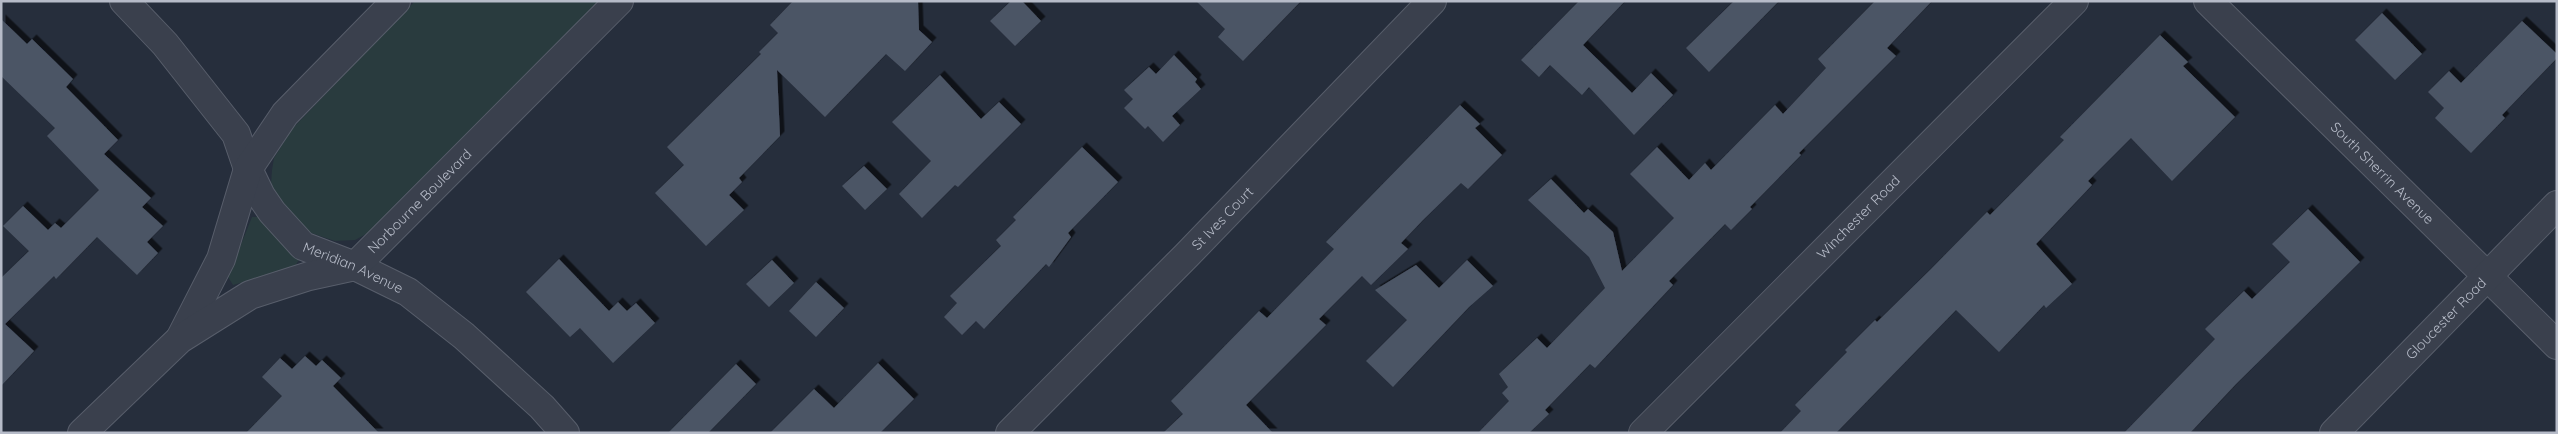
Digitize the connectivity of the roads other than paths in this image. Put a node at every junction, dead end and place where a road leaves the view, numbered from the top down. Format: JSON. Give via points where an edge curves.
{"nodes":[{"id":1,"x":124,"y":1,"type":"edge"},
{"id":2,"x":396,"y":1,"type":"edge"},
{"id":3,"x":619,"y":1,"type":"edge"},
{"id":4,"x":1432,"y":1,"type":"edge"},
{"id":5,"x":2074,"y":1,"type":"edge"},
{"id":6,"x":2208,"y":1,"type":"edge"},
{"id":7,"x":248,"y":169,"type":"junction"},
{"id":8,"x":2557,"y":205,"type":"edge"},
{"id":9,"x":355,"y":266,"type":"junction"},
{"id":10,"x":2487,"y":276,"type":"junction"},
{"id":11,"x":180,"y":338,"type":"junction"},
{"id":12,"x":2557,"y":345,"type":"edge"},
{"id":13,"x":82,"y":433,"type":"edge"},
{"id":14,"x":565,"y":433,"type":"edge"},
{"id":15,"x":1010,"y":433,"type":"edge"},
{"id":16,"x":1643,"y":433,"type":"edge"},
{"id":17,"x":2334,"y":433,"type":"edge"}],
"edges":[{"from":1,"to":7,"type":"street","name":"Meridian Avenue","via":[[165,44],[236,134]]},
{"from":2,"to":7,"type":"street","via":[[285,114]]},
{"from":3,"to":9,"type":"street","name":"Norbourne Boulevard"},
{"from":4,"to":15,"type":"street","name":"St Ives Court"},
{"from":5,"to":16,"type":"street","name":"Winchester Road"},
{"from":6,"to":10,"type":"street","name":"South Sherrin Avenue"},
{"from":7,"to":9,"type":"street","name":"Meridian Avenue","via":[[260,196],[303,246]]},
{"from":7,"to":11,"type":"street","via":[[221,260]]},
{"from":8,"to":10,"type":"street","name":"Gloucester Road"},
{"from":9,"to":11,"type":"street","via":[[309,276],[250,295]]},
{"from":9,"to":14,"type":"street","name":"Meridian Avenue","via":[[420,301],[542,407]]},
{"from":10,"to":12,"type":"street","name":"South Sherrin Avenue"},
{"from":10,"to":17,"type":"street","name":"Gloucester Road"},
{"from":11,"to":13,"type":"street"}]}
